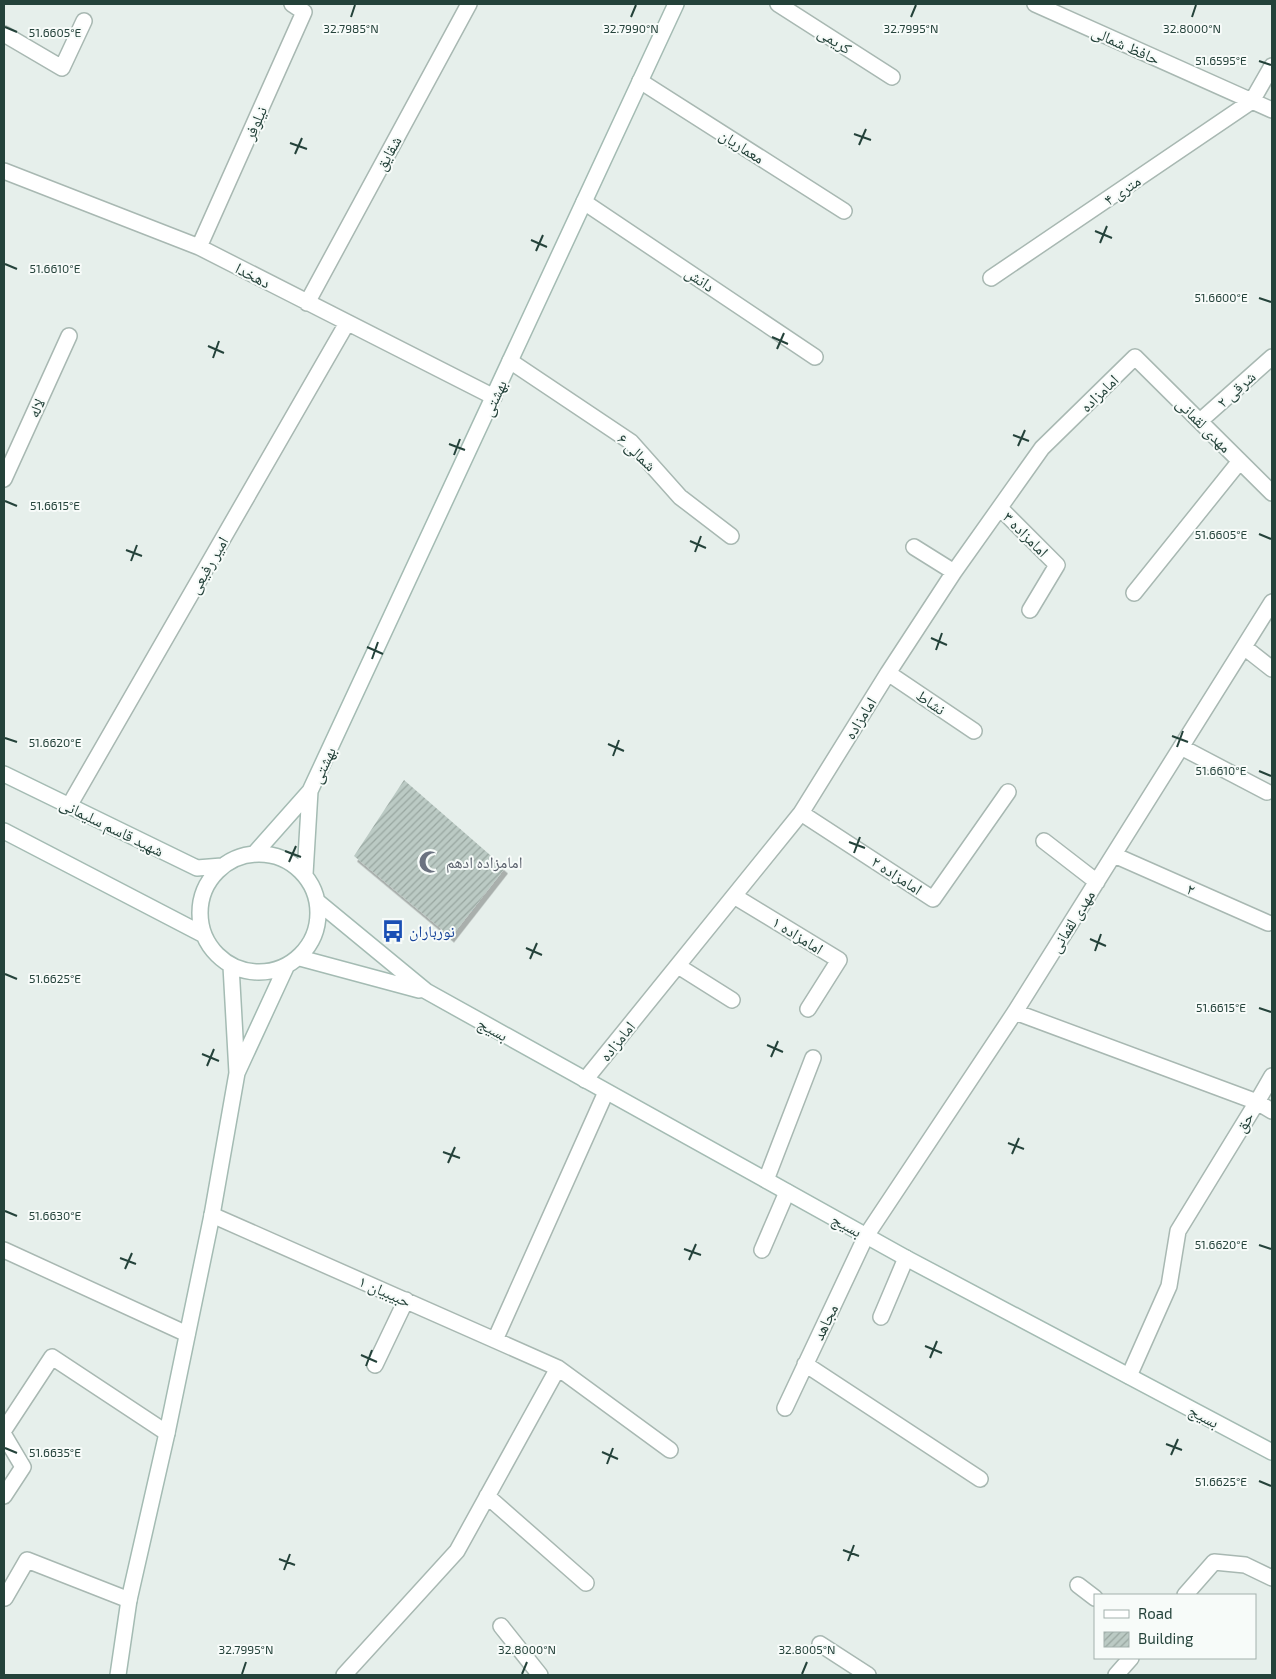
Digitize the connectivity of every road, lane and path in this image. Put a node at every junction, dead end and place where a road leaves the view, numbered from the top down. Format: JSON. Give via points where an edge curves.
{"nodes":[{"id":1,"x":292,"y":4,"type":"edge"},
{"id":2,"x":469,"y":4,"type":"edge"},
{"id":3,"x":676,"y":4,"type":"edge"},
{"id":4,"x":778,"y":4,"type":"edge"},
{"id":5,"x":1034,"y":4,"type":"edge"},
{"id":6,"x":1066,"y":10,"type":"edge"},
{"id":7,"x":84,"y":21,"type":"dead end"},
{"id":8,"x":4,"y":34,"type":"edge"},
{"id":9,"x":1272,"y":66,"type":"edge"},
{"id":10,"x":892,"y":77,"type":"dead end"},
{"id":11,"x":640,"y":81,"type":"junction"},
{"id":12,"x":1252,"y":101,"type":"junction"},
{"id":13,"x":1272,"y":110,"type":"edge"},
{"id":14,"x":4,"y":171,"type":"edge"},
{"id":15,"x":584,"y":202,"type":"junction"},
{"id":16,"x":844,"y":211,"type":"dead end"},
{"id":17,"x":199,"y":248,"type":"junction"},
{"id":18,"x":991,"y":278,"type":"dead end"},
{"id":19,"x":307,"y":303,"type":"junction"},
{"id":20,"x":347,"y":323,"type":"junction"},
{"id":21,"x":69,"y":336,"type":"dead end"},
{"id":22,"x":815,"y":357,"type":"dead end"},
{"id":23,"x":1135,"y":357,"type":"joint"},
{"id":24,"x":1272,"y":357,"type":"edge"},
{"id":25,"x":510,"y":361,"type":"junction"},
{"id":26,"x":494,"y":397,"type":"junction"},
{"id":27,"x":1200,"y":421,"type":"junction"},
{"id":28,"x":1240,"y":460,"type":"junction"},
{"id":29,"x":4,"y":479,"type":"edge"},
{"id":30,"x":1272,"y":493,"type":"edge"},
{"id":31,"x":1000,"y":508,"type":"junction"},
{"id":32,"x":731,"y":536,"type":"dead end"},
{"id":33,"x":914,"y":547,"type":"dead end"},
{"id":34,"x":954,"y":572,"type":"junction"},
{"id":35,"x":1134,"y":593,"type":"dead end"},
{"id":36,"x":1272,"y":602,"type":"edge"},
{"id":37,"x":1030,"y":610,"type":"dead end"},
{"id":38,"x":1244,"y":647,"type":"junction"},
{"id":39,"x":1272,"y":669,"type":"edge"},
{"id":40,"x":888,"y":673,"type":"junction"},
{"id":41,"x":974,"y":731,"type":"dead end"},
{"id":42,"x":1181,"y":747,"type":"junction"},
{"id":43,"x":4,"y":774,"type":"edge"},
{"id":44,"x":310,"y":791,"type":"junction"},
{"id":45,"x":1008,"y":792,"type":"dead end"},
{"id":46,"x":1267,"y":792,"type":"dead end"},
{"id":47,"x":69,"y":806,"type":"junction"},
{"id":48,"x":801,"y":813,"type":"junction"},
{"id":49,"x":4,"y":831,"type":"edge"},
{"id":50,"x":1044,"y":841,"type":"dead end"},
{"id":51,"x":255,"y":853,"type":"junction"},
{"id":52,"x":1114,"y":855,"type":"junction"},
{"id":53,"x":222,"y":866,"type":"junction"},
{"id":54,"x":305,"y":874,"type":"junction"},
{"id":55,"x":1097,"y":882,"type":"junction"},
{"id":56,"x":734,"y":896,"type":"junction"},
{"id":57,"x":318,"y":902,"type":"junction"},
{"id":58,"x":1268,"y":924,"type":"dead end"},
{"id":59,"x":204,"y":935,"type":"junction"},
{"id":60,"x":300,"y":958,"type":"junction"},
{"id":61,"x":231,"y":966,"type":"junction"},
{"id":62,"x":678,"y":966,"type":"junction"},
{"id":63,"x":286,"y":967,"type":"junction"},
{"id":64,"x":426,"y":991,"type":"junction"},
{"id":65,"x":732,"y":1000,"type":"dead end"},
{"id":66,"x":808,"y":1009,"type":"dead end"},
{"id":67,"x":1015,"y":1012,"type":"junction"},
{"id":68,"x":813,"y":1058,"type":"dead end"},
{"id":69,"x":237,"y":1073,"type":"junction"},
{"id":70,"x":1272,"y":1076,"type":"edge"},
{"id":71,"x":585,"y":1080,"type":"junction"},
{"id":72,"x":606,"y":1092,"type":"junction"},
{"id":73,"x":1257,"y":1102,"type":"junction"},
{"id":74,"x":1272,"y":1111,"type":"edge"},
{"id":75,"x":766,"y":1180,"type":"junction"},
{"id":76,"x":787,"y":1192,"type":"junction"},
{"id":77,"x":212,"y":1215,"type":"junction"},
{"id":78,"x":866,"y":1236,"type":"junction"},
{"id":79,"x":4,"y":1250,"type":"edge"},
{"id":80,"x":762,"y":1250,"type":"dead end"},
{"id":81,"x":906,"y":1258,"type":"junction"},
{"id":82,"x":406,"y":1300,"type":"junction"},
{"id":83,"x":881,"y":1317,"type":"dead end"},
{"id":84,"x":187,"y":1334,"type":"junction"},
{"id":85,"x":495,"y":1340,"type":"junction"},
{"id":86,"x":806,"y":1364,"type":"junction"},
{"id":87,"x":375,"y":1365,"type":"dead end"},
{"id":88,"x":558,"y":1368,"type":"junction"},
{"id":89,"x":1130,"y":1376,"type":"junction"},
{"id":90,"x":785,"y":1408,"type":"dead end"},
{"id":91,"x":4,"y":1430,"type":"edge"},
{"id":92,"x":168,"y":1433,"type":"junction"},
{"id":93,"x":4,"y":1435,"type":"edge"},
{"id":94,"x":670,"y":1450,"type":"dead end"},
{"id":95,"x":1272,"y":1452,"type":"edge"},
{"id":96,"x":980,"y":1479,"type":"dead end"},
{"id":97,"x":4,"y":1496,"type":"edge"},
{"id":98,"x":487,"y":1496,"type":"junction"},
{"id":99,"x":1272,"y":1578,"type":"edge"},
{"id":100,"x":586,"y":1583,"type":"dead end"},
{"id":101,"x":1078,"y":1585,"type":"dead end"},
{"id":102,"x":1186,"y":1594,"type":"edge"},
{"id":103,"x":1094,"y":1597,"type":"edge"},
{"id":104,"x":5,"y":1598,"type":"edge"},
{"id":105,"x":129,"y":1600,"type":"junction"},
{"id":106,"x":501,"y":1626,"type":"dead end"},
{"id":107,"x":820,"y":1644,"type":"dead end"},
{"id":108,"x":1130,"y":1659,"type":"edge"},
{"id":109,"x":118,"y":1675,"type":"edge"},
{"id":110,"x":344,"y":1675,"type":"edge"},
{"id":111,"x":540,"y":1675,"type":"edge"},
{"id":112,"x":868,"y":1675,"type":"edge"},
{"id":113,"x":1116,"y":1675,"type":"edge"}],
"edges":[{"from":1,"to":17,"type":"street","name":"نیلوفر","via":[[304,12]]},
{"from":2,"to":19,"type":"street","name":"شقایق"},
{"from":3,"to":11,"type":"street","name":"بهشتی"},
{"from":4,"to":10,"type":"street","name":"کریمی"},
{"from":5,"to":6,"type":"street","name":"حافظ شمالی"},
{"from":6,"to":12,"type":"street","name":"حافظ شمالی"},
{"from":7,"to":8,"type":"street","via":[[62,68]]},
{"from":9,"to":12,"type":"street"},
{"from":11,"to":15,"type":"street","name":"بهشتی"},
{"from":11,"to":16,"type":"street","name":"معماریان"},
{"from":12,"to":13,"type":"street","name":"حافظ شمالی"},
{"from":12,"to":18,"type":"street","name":"۴ متری"},
{"from":14,"to":17,"type":"street","name":"دهخدا"},
{"from":15,"to":22,"type":"street","name":"دانش"},
{"from":15,"to":25,"type":"street","name":"بهشتی"},
{"from":17,"to":19,"type":"street","name":"دهخدا"},
{"from":19,"to":20,"type":"street","name":"دهخدا"},
{"from":20,"to":26,"type":"street","name":"دهخدا"},
{"from":20,"to":47,"type":"street","name":"امیر رفیعی"},
{"from":21,"to":29,"type":"street","name":"لاله"},
{"from":23,"to":27,"type":"street","name":"مهدی لقمانی"},
{"from":23,"to":31,"type":"street","name":"امامزاده","via":[[1042,448]]},
{"from":24,"to":27,"type":"street","name":"۲ شرقی"},
{"from":25,"to":26,"type":"street","name":"بهشتی"},
{"from":25,"to":32,"type":"street","name":"شمالی ۶","via":[[631,442],[680,497]]},
{"from":26,"to":44,"type":"street","name":"بهشتی"},
{"from":27,"to":28,"type":"street","name":"مهدی لقمانی"},
{"from":28,"to":30,"type":"street","name":"مهدی لقمانی"},
{"from":28,"to":35,"type":"street"},
{"from":31,"to":34,"type":"street","name":"امامزاده"},
{"from":31,"to":37,"type":"street","name":"امامزاده ۳","via":[[1057,565]]},
{"from":33,"to":34,"type":"street"},
{"from":34,"to":40,"type":"street","name":"امامزاده"},
{"from":36,"to":38,"type":"street","name":"مهدی لقمانی"},
{"from":38,"to":39,"type":"street"},
{"from":38,"to":42,"type":"street","name":"مهدی لقمانی"},
{"from":40,"to":41,"type":"street","name":"نشاط"},
{"from":40,"to":48,"type":"street","name":"امامزاده"},
{"from":42,"to":46,"type":"street"},
{"from":42,"to":52,"type":"street","name":"مهدی لقمانی"},
{"from":43,"to":47,"type":"street","name":"شهید قاسم سلیمانی"},
{"from":44,"to":51,"type":"street"},
{"from":44,"to":54,"type":"street"},
{"from":45,"to":48,"type":"street","name":"امامزاده ۲","via":[[933,898]]},
{"from":47,"to":53,"type":"street","name":"شهید قاسم سلیمانی","via":[[197,868]]},
{"from":48,"to":56,"type":"street","name":"امامزاده"},
{"from":49,"to":59,"type":"street"},
{"from":50,"to":55,"type":"street"},
{"from":51,"to":53,"type":"street","via":[[238,857]]},
{"from":51,"to":54,"type":"street","via":[[291,862]]},
{"from":52,"to":55,"type":"street","name":"مهدی لقمانی"},
{"from":52,"to":58,"type":"street","name":"۲"},
{"from":53,"to":59,"type":"street","via":[[210,880],[202,898],[200,917]]},
{"from":54,"to":57,"type":"street"},
{"from":55,"to":67,"type":"street","name":"مهدی لقمانی"},
{"from":56,"to":62,"type":"street","name":"امامزاده"},
{"from":56,"to":66,"type":"street","name":"امامزاده ۱","via":[[838,960]]},
{"from":57,"to":60,"type":"street","via":[[318,922],[312,942]]},
{"from":57,"to":64,"type":"street"},
{"from":59,"to":61,"type":"street","via":[[214,953]]},
{"from":60,"to":63,"type":"street"},
{"from":60,"to":64,"type":"street"},
{"from":61,"to":63,"type":"street","via":[[249,972],[268,973]]},
{"from":61,"to":69,"type":"street"},
{"from":62,"to":65,"type":"street"},
{"from":62,"to":71,"type":"street","name":"امامزاده"},
{"from":63,"to":69,"type":"street"},
{"from":64,"to":71,"type":"street","name":"بسیج"},
{"from":67,"to":73,"type":"street","name":"حق"},
{"from":67,"to":78,"type":"street","name":"مهدی لقمانی"},
{"from":68,"to":75,"type":"street"},
{"from":69,"to":77,"type":"street"},
{"from":70,"to":73,"type":"street"},
{"from":71,"to":72,"type":"street","name":"بسیج"},
{"from":72,"to":75,"type":"street","name":"بسیج"},
{"from":72,"to":85,"type":"street"},
{"from":73,"to":74,"type":"street"},
{"from":73,"to":89,"type":"street","name":"حق","via":[[1178,1231],[1169,1286]]},
{"from":75,"to":76,"type":"street","name":"بسیج"},
{"from":76,"to":78,"type":"street","name":"بسیج"},
{"from":76,"to":80,"type":"street"},
{"from":77,"to":82,"type":"street","name":"حبیبیان ۱"},
{"from":77,"to":84,"type":"street"},
{"from":78,"to":81,"type":"street","name":"بسیج"},
{"from":78,"to":86,"type":"street","name":"مجاهد"},
{"from":79,"to":84,"type":"street"},
{"from":81,"to":83,"type":"street"},
{"from":81,"to":89,"type":"street","name":"بسیج"},
{"from":82,"to":85,"type":"street","name":"حبیبیان ۱"},
{"from":82,"to":87,"type":"street"},
{"from":84,"to":92,"type":"street"},
{"from":85,"to":88,"type":"street","name":"حبیبیان ۱"},
{"from":86,"to":90,"type":"street","name":"مجاهد"},
{"from":86,"to":96,"type":"street"},
{"from":88,"to":94,"type":"street","name":"حبیبیان ۱"},
{"from":88,"to":98,"type":"street"},
{"from":89,"to":95,"type":"street","name":"بسیج"},
{"from":91,"to":92,"type":"street","via":[[52,1357]]},
{"from":92,"to":105,"type":"street"},
{"from":93,"to":97,"type":"street","via":[[23,1467]]},
{"from":98,"to":100,"type":"street"},
{"from":98,"to":110,"type":"street","via":[[457,1550]]},
{"from":99,"to":102,"type":"street","via":[[1245,1565],[1214,1562]]},
{"from":101,"to":103,"type":"street"},
{"from":104,"to":105,"type":"street","via":[[26,1560]]},
{"from":105,"to":109,"type":"street"},
{"from":106,"to":111,"type":"street"},
{"from":107,"to":112,"type":"street"},
{"from":108,"to":113,"type":"street"}]}
